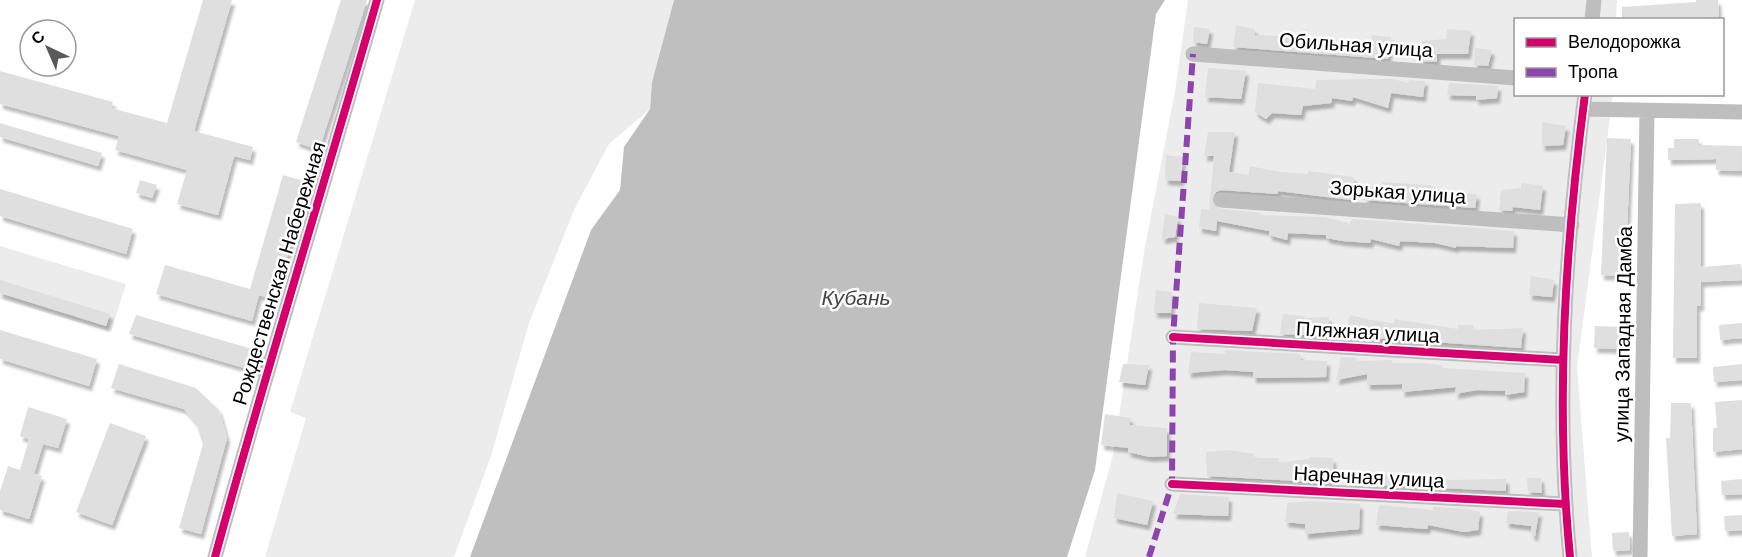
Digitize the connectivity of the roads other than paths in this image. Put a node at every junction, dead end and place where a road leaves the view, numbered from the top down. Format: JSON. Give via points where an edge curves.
{"nodes":[{"id":1,"x":377,"y":0,"type":"edge"},
{"id":2,"x":1594,"y":0,"type":"edge"},
{"id":3,"x":1592,"y":18,"type":"edge"},
{"id":4,"x":1193,"y":54,"type":"dead end"},
{"id":5,"x":1514,"y":78,"type":"edge"},
{"id":6,"x":1584,"y":102,"type":"edge"},
{"id":7,"x":1647,"y":111,"type":"junction"},
{"id":8,"x":1742,"y":112,"type":"edge"},
{"id":9,"x":1221,"y":200,"type":"dead end"},
{"id":10,"x":1572,"y":225,"type":"junction"},
{"id":11,"x":1173,"y":337,"type":"dead end"},
{"id":12,"x":1562,"y":360,"type":"junction"},
{"id":13,"x":1172,"y":484,"type":"dead end"},
{"id":14,"x":1565,"y":504,"type":"junction"},
{"id":15,"x":215,"y":557,"type":"edge"},
{"id":16,"x":1570,"y":557,"type":"edge"},
{"id":17,"x":1640,"y":557,"type":"edge"}],
"edges":[{"from":1,"to":15,"type":"street","name":"Рождественская Набережная"},
{"from":2,"to":3,"type":"street"},
{"from":4,"to":5,"type":"street","name":"Обильная улица"},
{"from":6,"to":7,"type":"street"},
{"from":6,"to":10,"type":"street"},
{"from":7,"to":8,"type":"street"},
{"from":7,"to":17,"type":"street","name":"улица Западная Дамба"},
{"from":9,"to":10,"type":"street","name":"Зорькая улица"},
{"from":10,"to":12,"type":"street"},
{"from":11,"to":12,"type":"street","name":"Пляжная улица"},
{"from":12,"to":14,"type":"street"},
{"from":13,"to":14,"type":"street","name":"Наречная улица"},
{"from":14,"to":16,"type":"street"}]}
